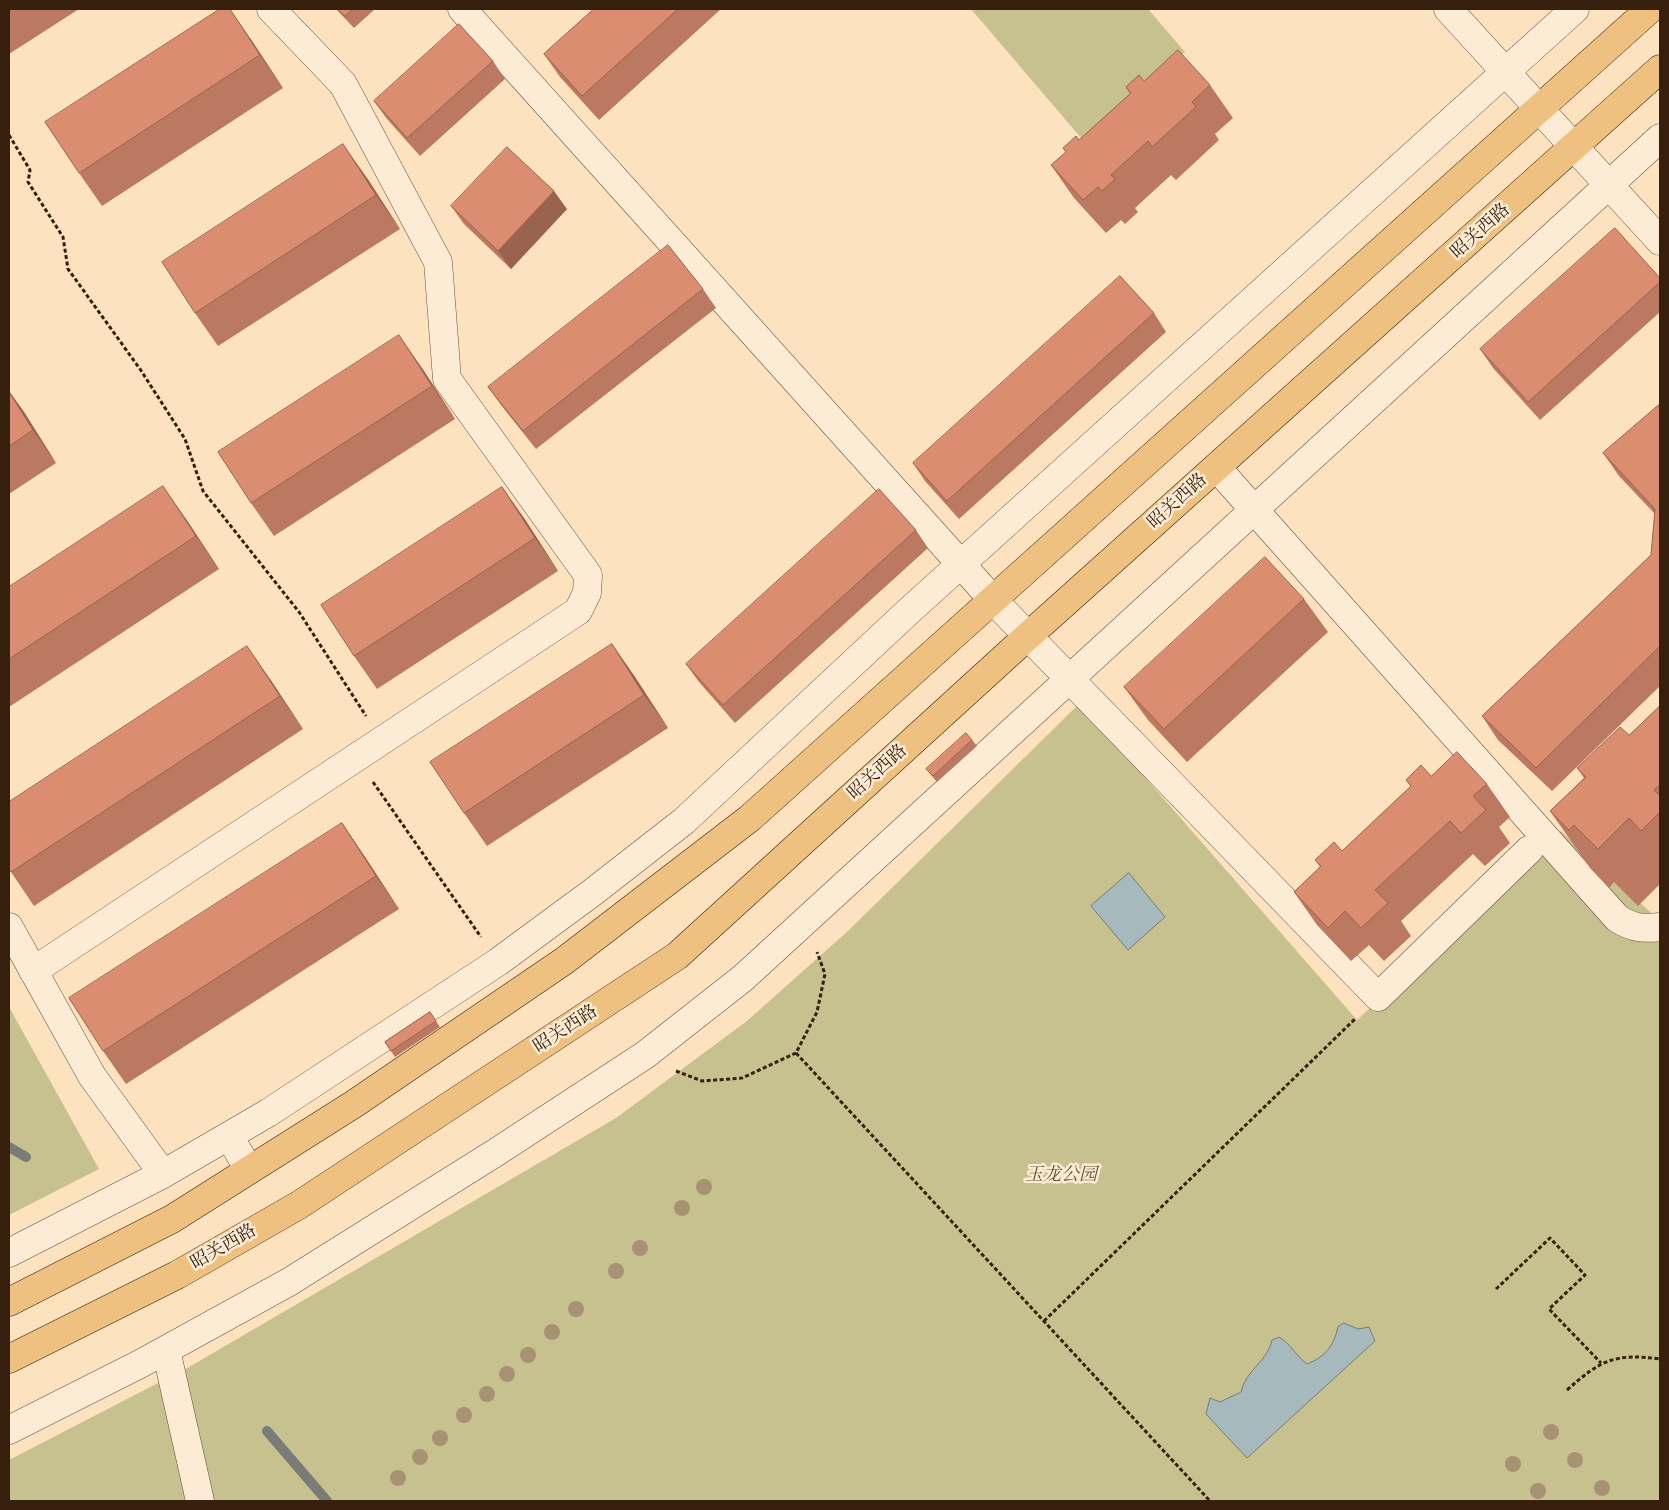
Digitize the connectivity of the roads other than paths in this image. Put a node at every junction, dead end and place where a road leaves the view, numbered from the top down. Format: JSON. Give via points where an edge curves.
{"nodes":[{"id":1,"x":271,"y":9,"type":"edge"},
{"id":2,"x":462,"y":9,"type":"edge"},
{"id":3,"x":1448,"y":9,"type":"edge"},
{"id":4,"x":1575,"y":9,"type":"edge"},
{"id":5,"x":1650,"y":9,"type":"edge"},
{"id":6,"x":1660,"y":69,"type":"edge"},
{"id":7,"x":1506,"y":72,"type":"junction"},
{"id":8,"x":1540,"y":109,"type":"junction"},
{"id":9,"x":1660,"y":138,"type":"edge"},
{"id":10,"x":1575,"y":148,"type":"junction"},
{"id":11,"x":1609,"y":185,"type":"junction"},
{"id":12,"x":1660,"y":241,"type":"edge"},
{"id":13,"x":1217,"y":468,"type":"junction"},
{"id":14,"x":1254,"y":510,"type":"junction"},
{"id":15,"x":961,"y":564,"type":"junction"},
{"id":16,"x":994,"y":600,"type":"junction"},
{"id":17,"x":1028,"y":636,"type":"junction"},
{"id":18,"x":1069,"y":679,"type":"junction"},
{"id":19,"x":1572,"y":826,"type":"edge"},
{"id":20,"x":1541,"y":848,"type":"junction"},
{"id":21,"x":9,"y":927,"type":"edge"},
{"id":22,"x":1660,"y":927,"type":"edge"},
{"id":23,"x":33,"y":971,"type":"junction"},
{"id":24,"x":229,"y":1136,"type":"junction"},
{"id":25,"x":249,"y":1170,"type":"junction"},
{"id":26,"x":163,"y":1174,"type":"junction"},
{"id":27,"x":9,"y":1253,"type":"edge"},
{"id":28,"x":9,"y":1302,"type":"edge"},
{"id":29,"x":166,"y":1350,"type":"junction"},
{"id":30,"x":9,"y":1359,"type":"edge"},
{"id":31,"x":9,"y":1430,"type":"edge"},
{"id":32,"x":200,"y":1501,"type":"edge"}],
"edges":[{"from":1,"to":23,"type":"street","via":[[343,84],[438,262],[447,379],[588,575],[587,593],[578,611]]},
{"from":2,"to":15,"type":"street"},
{"from":3,"to":7,"type":"street"},
{"from":4,"to":7,"type":"street"},
{"from":5,"to":8,"type":"main road"},
{"from":6,"to":10,"type":"main road","name":"昭关西路"},
{"from":7,"to":8,"type":"street"},
{"from":7,"to":15,"type":"street"},
{"from":8,"to":10,"type":"street"},
{"from":8,"to":16,"type":"main road"},
{"from":9,"to":11,"type":"street"},
{"from":10,"to":11,"type":"street"},
{"from":10,"to":13,"type":"main road","name":"昭关西路"},
{"from":11,"to":12,"type":"street"},
{"from":11,"to":14,"type":"street"},
{"from":13,"to":14,"type":"street"},
{"from":13,"to":17,"type":"main road","name":"昭关西路"},
{"from":14,"to":18,"type":"street"},
{"from":14,"to":20,"type":"street"},
{"from":15,"to":16,"type":"street"},
{"from":15,"to":24,"type":"street","via":[[684,820],[593,892],[498,962]]},
{"from":16,"to":17,"type":"street"},
{"from":16,"to":25,"type":"main road","via":[[750,818],[564,961],[354,1104]]},
{"from":17,"to":18,"type":"street"},
{"from":17,"to":30,"type":"main road","name":"昭关西路","via":[[677,956],[299,1205],[177,1275]]},
{"from":18,"to":20,"type":"street","via":[[1379,996]]},
{"from":18,"to":29,"type":"street","via":[[743,978],[644,1055],[495,1154],[289,1282]]},
{"from":19,"to":20,"type":"street"},
{"from":20,"to":22,"type":"street","via":[[1629,926]]},
{"from":21,"to":23,"type":"street"},
{"from":23,"to":26,"type":"street","via":[[92,1076]]},
{"from":24,"to":25,"type":"street"},
{"from":24,"to":26,"type":"street"},
{"from":25,"to":28,"type":"main road","via":[[172,1220]]},
{"from":26,"to":27,"type":"street"},
{"from":29,"to":31,"type":"street"},
{"from":29,"to":32,"type":"street"}]}
